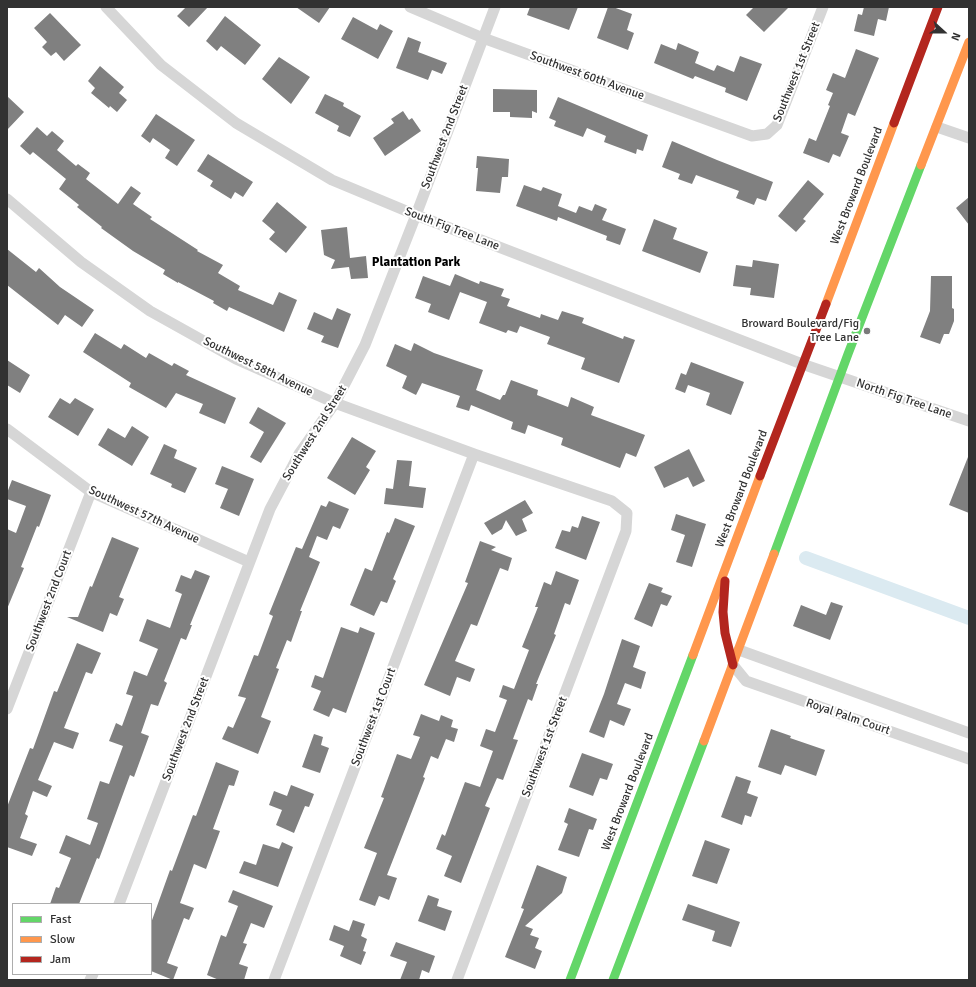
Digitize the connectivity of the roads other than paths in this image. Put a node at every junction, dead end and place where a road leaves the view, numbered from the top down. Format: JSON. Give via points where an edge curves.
{"nodes":[{"id":1,"x":106,"y":7,"type":"edge"},
{"id":2,"x":410,"y":7,"type":"edge"},
{"id":3,"x":495,"y":7,"type":"edge"},
{"id":4,"x":823,"y":7,"type":"edge"},
{"id":5,"x":938,"y":7,"type":"edge"},
{"id":6,"x":483,"y":38,"type":"junction"},
{"id":7,"x":969,"y":42,"type":"edge"},
{"id":8,"x":937,"y":127,"type":"junction"},
{"id":9,"x":767,"y":134,"type":"joint"},
{"id":10,"x":969,"y":138,"type":"edge"},
{"id":11,"x":7,"y":199,"type":"edge"},
{"id":12,"x":416,"y":215,"type":"junction"},
{"id":13,"x":802,"y":364,"type":"junction"},
{"id":14,"x":840,"y":378,"type":"junction"},
{"id":15,"x":335,"y":403,"type":"junction"},
{"id":16,"x":969,"y":421,"type":"edge"},
{"id":17,"x":7,"y":429,"type":"edge"},
{"id":18,"x":474,"y":454,"type":"junction"},
{"id":19,"x":91,"y":492,"type":"junction"},
{"id":20,"x":627,"y":513,"type":"joint"},
{"id":21,"x":249,"y":562,"type":"junction"},
{"id":22,"x":727,"y":563,"type":"junction"},
{"id":23,"x":739,"y":650,"type":"junction"},
{"id":24,"x":734,"y":665,"type":"junction"},
{"id":25,"x":7,"y":709,"type":"edge"},
{"id":26,"x":969,"y":733,"type":"edge"},
{"id":27,"x":969,"y":760,"type":"edge"},
{"id":28,"x":119,"y":903,"type":"edge"},
{"id":29,"x":274,"y":980,"type":"edge"},
{"id":30,"x":457,"y":980,"type":"edge"},
{"id":31,"x":570,"y":980,"type":"edge"},
{"id":32,"x":613,"y":980,"type":"edge"}],
"edges":[{"from":1,"to":12,"type":"street","name":"South Fig Tree Lane","via":[[161,64],[236,124],[332,180]]},
{"from":2,"to":6,"type":"street","name":"Southwest 60th Avenue"},
{"from":3,"to":6,"type":"street","name":"Southwest 2nd Street"},
{"from":4,"to":9,"type":"street","name":"Southwest 1st Street","via":[[777,124]]},
{"from":5,"to":13,"type":"main road","name":"West Broward Boulevard"},
{"from":6,"to":9,"type":"street","name":"Southwest 60th Avenue","via":[[752,136]]},
{"from":6,"to":12,"type":"street","name":"Southwest 2nd Street"},
{"from":7,"to":8,"type":"main road"},
{"from":8,"to":10,"type":"street"},
{"from":8,"to":14,"type":"main road"},
{"from":11,"to":15,"type":"street","name":"Southwest 58th Avenue","via":[[81,262],[150,311],[236,359]]},
{"from":12,"to":13,"type":"street","name":"South Fig Tree Lane"},
{"from":12,"to":15,"type":"street","name":"Southwest 2nd Street","via":[[365,345]]},
{"from":13,"to":14,"type":"street","name":"South Fig Tree Lane"},
{"from":13,"to":22,"type":"main road","name":"West Broward Boulevard"},
{"from":14,"to":16,"type":"street","name":"North Fig Tree Lane"},
{"from":14,"to":23,"type":"main road"},
{"from":15,"to":18,"type":"street","name":"Southwest 58th Avenue"},
{"from":15,"to":21,"type":"street","name":"Southwest 2nd Street","via":[[299,454],[270,509]]},
{"from":17,"to":19,"type":"street","name":"Southwest 57th Avenue"},
{"from":18,"to":20,"type":"street","name":"Southwest 58th Avenue","via":[[612,501]]},
{"from":18,"to":29,"type":"street","name":"Southwest 1st Court"},
{"from":19,"to":21,"type":"street","name":"Southwest 57th Avenue"},
{"from":19,"to":25,"type":"street","name":"Southwest 2nd Court"},
{"from":20,"to":30,"type":"street","name":"Southwest 1st Street","via":[[626,531]]},
{"from":21,"to":28,"type":"street","name":"Southwest 2nd Street"},
{"from":22,"to":24,"type":"main road","via":[[723,612],[725,633]]},
{"from":22,"to":31,"type":"main road","name":"West Broward Boulevard"},
{"from":23,"to":24,"type":"main road"},
{"from":23,"to":26,"type":"street","name":"Royal Palm Court"},
{"from":24,"to":27,"type":"street","name":"Royal Palm Court","via":[[746,681]]},
{"from":24,"to":32,"type":"main road"}]}
